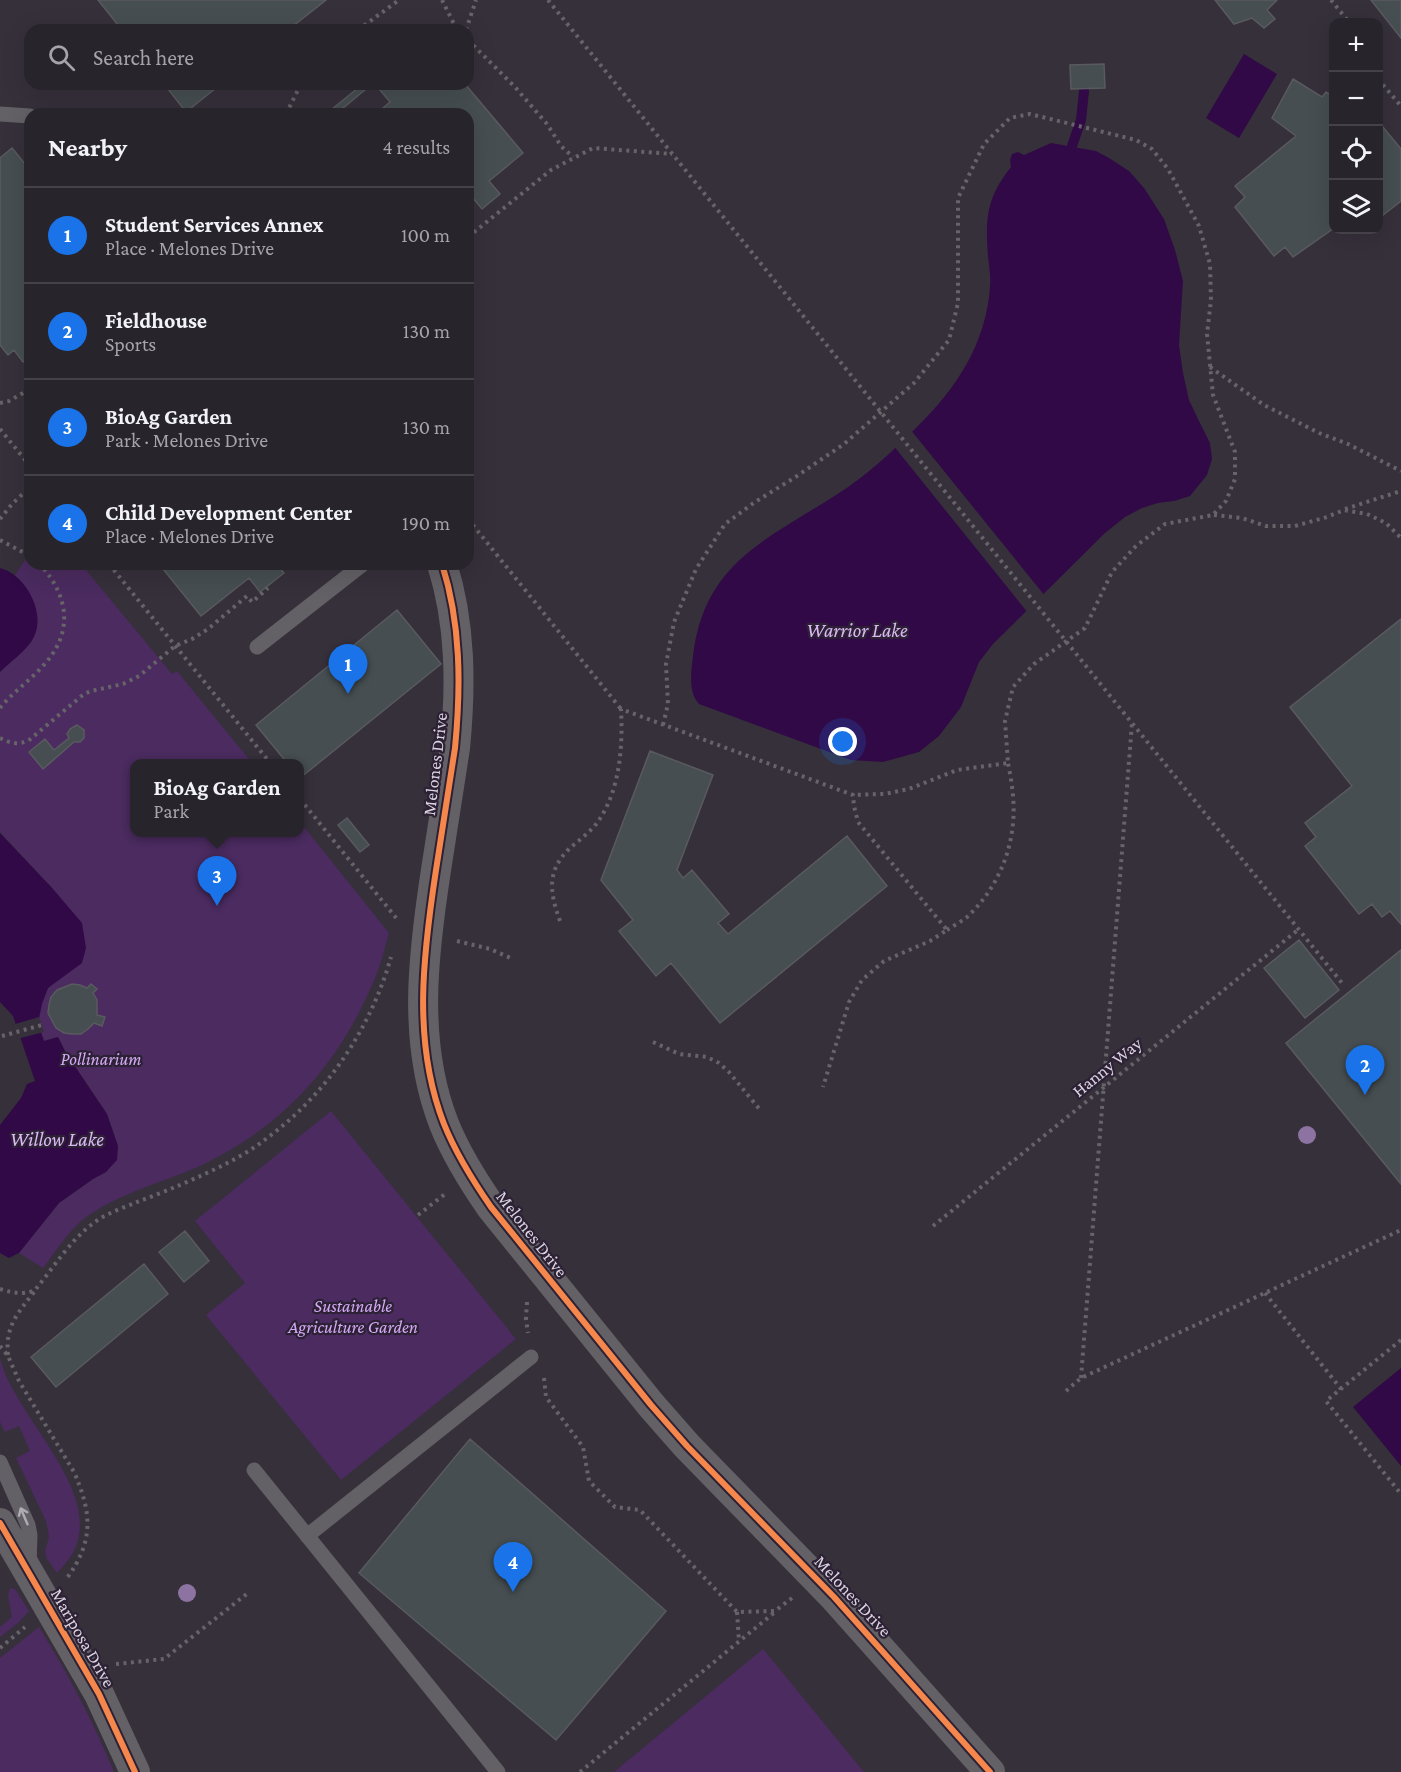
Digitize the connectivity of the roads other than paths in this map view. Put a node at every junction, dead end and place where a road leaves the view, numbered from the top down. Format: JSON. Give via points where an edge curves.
{"nodes":[{"id":1,"x":0,"y":114,"type":"edge"},
{"id":2,"x":24,"y":116,"type":"edge"},
{"id":3,"x":355,"y":570,"type":"edge"},
{"id":4,"x":443,"y":570,"type":"edge"},
{"id":5,"x":257,"y":647,"type":"dead end"},
{"id":6,"x":531,"y":1357,"type":"road end"},
{"id":7,"x":0,"y":1462,"type":"edge"},
{"id":8,"x":254,"y":1470,"type":"dead end"},
{"id":9,"x":0,"y":1523,"type":"edge"},
{"id":10,"x":307,"y":1536,"type":"junction"},
{"id":11,"x":28,"y":1574,"type":"junction"},
{"id":12,"x":135,"y":1772,"type":"edge"},
{"id":13,"x":498,"y":1772,"type":"edge"},
{"id":14,"x":990,"y":1772,"type":"edge"}],
"edges":[{"from":1,"to":2,"type":"lane"},
{"from":3,"to":5,"type":"lane"},
{"from":4,"to":14,"type":"street","name":"Melones Drive","via":[[457,644],[458,720],[423,980],[426,1055],[452,1141],[491,1208],[651,1405],[901,1670]]},
{"from":6,"to":10,"type":"lane"},
{"from":11,"to":7,"type":"lane","one_way":true,"via":[[28,1524]]},
{"from":8,"to":10,"type":"lane"},
{"from":9,"to":11,"type":"street","name":"Mariposa Drive"},
{"from":10,"to":13,"type":"lane"},
{"from":11,"to":12,"type":"street","name":"Mariposa Drive","via":[[99,1694]]}]}
